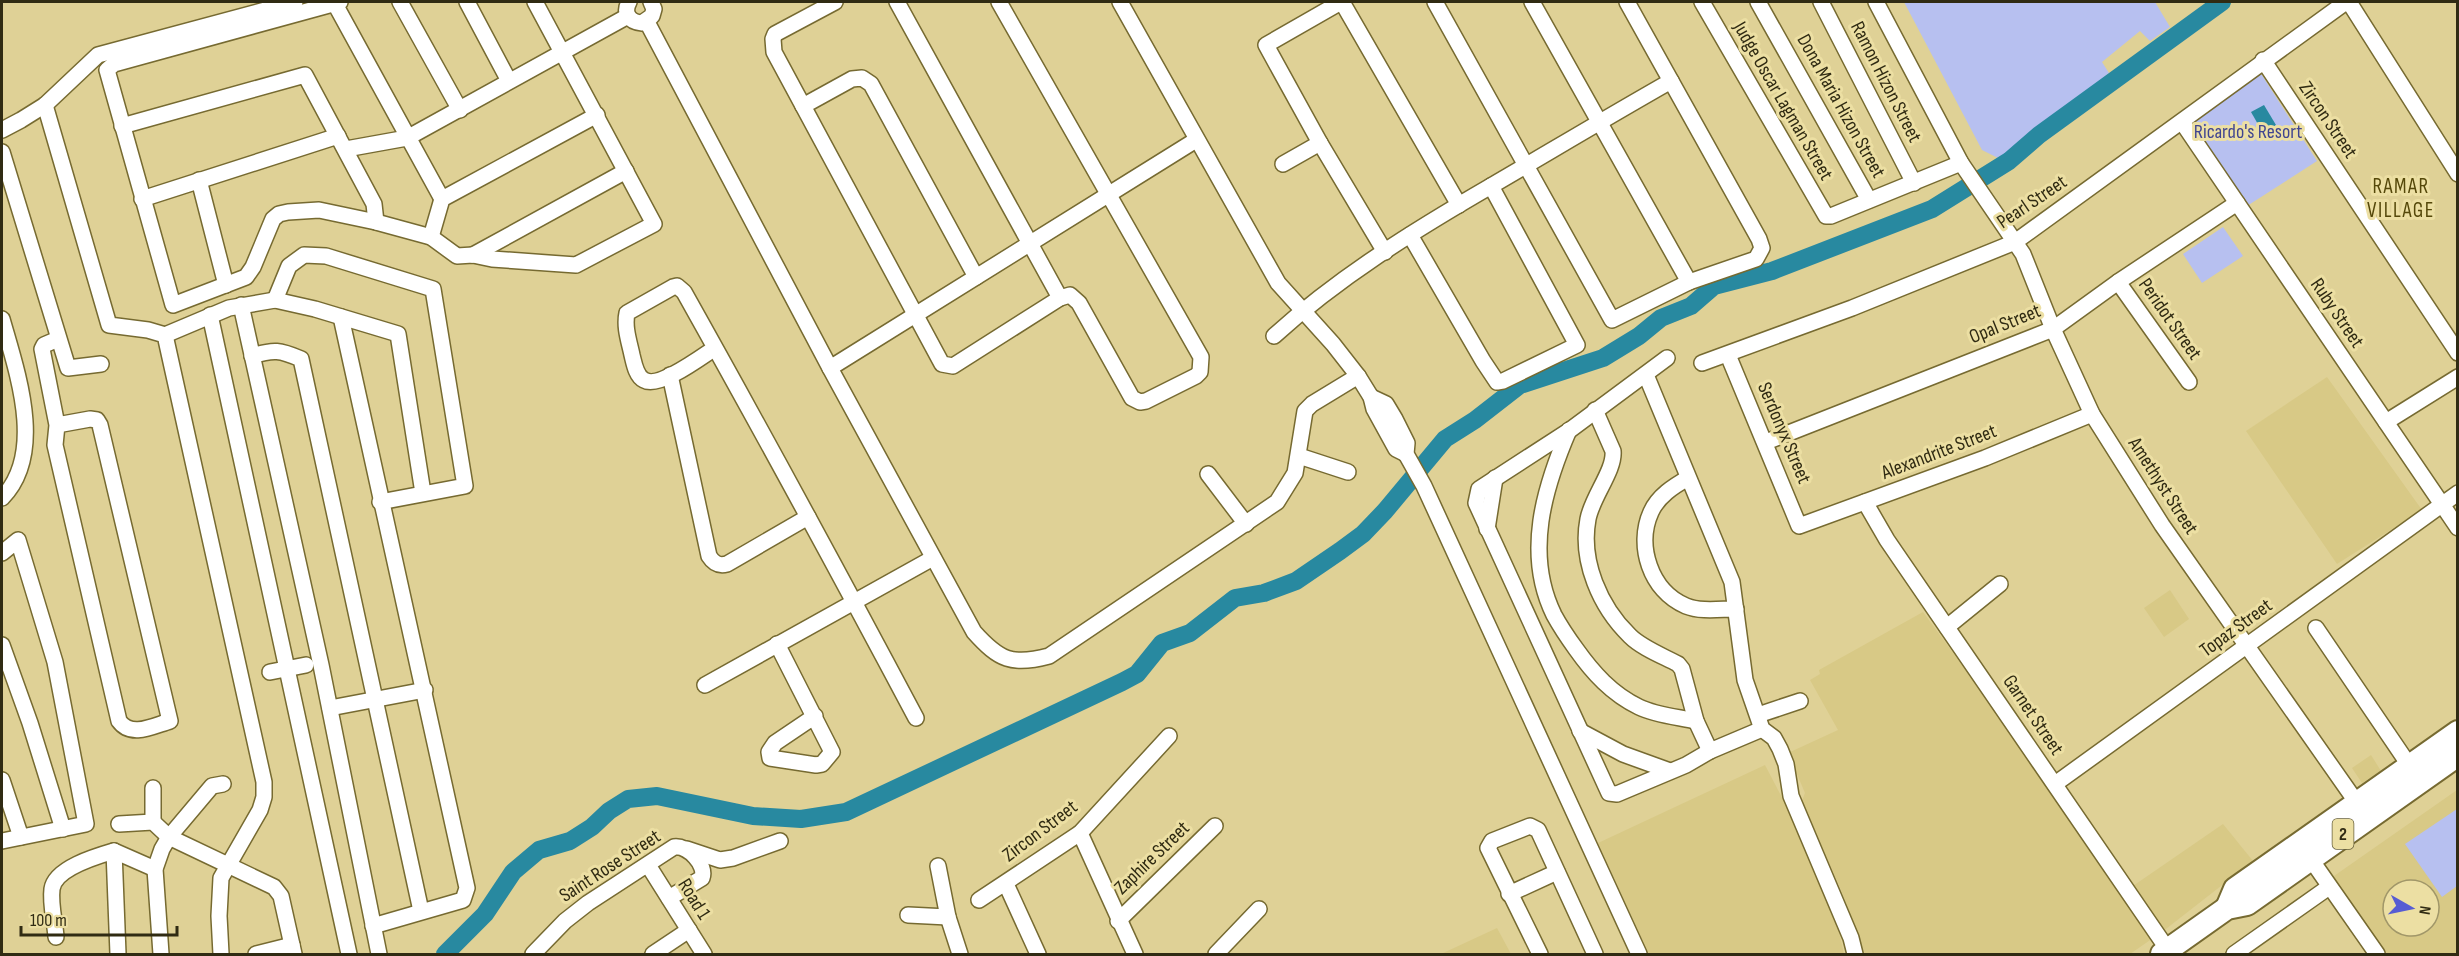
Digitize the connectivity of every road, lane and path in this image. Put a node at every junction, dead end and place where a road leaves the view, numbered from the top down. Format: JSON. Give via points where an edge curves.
{"nodes":[{"id":1,"x":295,"y":2,"type":"edge"},
{"id":2,"x":400,"y":2,"type":"edge"},
{"id":3,"x":467,"y":2,"type":"edge"},
{"id":4,"x":535,"y":2,"type":"edge"},
{"id":5,"x":652,"y":2,"type":"edge"},
{"id":6,"x":835,"y":2,"type":"edge"},
{"id":7,"x":897,"y":2,"type":"edge"},
{"id":8,"x":999,"y":2,"type":"edge"},
{"id":9,"x":1120,"y":2,"type":"edge"},
{"id":10,"x":1342,"y":2,"type":"edge"},
{"id":11,"x":1435,"y":2,"type":"edge"},
{"id":12,"x":1532,"y":2,"type":"edge"},
{"id":13,"x":1627,"y":2,"type":"edge"},
{"id":14,"x":1702,"y":2,"type":"edge"},
{"id":15,"x":1758,"y":2,"type":"edge"},
{"id":16,"x":1821,"y":2,"type":"edge"},
{"id":17,"x":1876,"y":2,"type":"edge"},
{"id":18,"x":2348,"y":2,"type":"edge"},
{"id":19,"x":337,"y":3,"type":"edge"},
{"id":20,"x":628,"y":9,"type":"edge"},
{"id":21,"x":647,"y":21,"type":"junction"},
{"id":22,"x":562,"y":52,"type":"junction"},
{"id":23,"x":2263,"y":60,"type":"junction"},
{"id":24,"x":509,"y":81,"type":"junction"},
{"id":25,"x":1671,"y":81,"type":"junction"},
{"id":26,"x":45,"y":105,"type":"junction"},
{"id":27,"x":803,"y":106,"type":"junction"},
{"id":28,"x":460,"y":110,"type":"junction"},
{"id":29,"x":597,"y":115,"type":"junction"},
{"id":30,"x":1600,"y":122,"type":"junction"},
{"id":31,"x":2182,"y":122,"type":"junction"},
{"id":32,"x":122,"y":126,"type":"junction"},
{"id":33,"x":2,"y":130,"type":"edge"},
{"id":34,"x":407,"y":138,"type":"junction"},
{"id":35,"x":1196,"y":140,"type":"junction"},
{"id":36,"x":342,"y":143,"type":"junction"},
{"id":37,"x":1320,"y":143,"type":"junction"},
{"id":38,"x":2,"y":152,"type":"edge"},
{"id":39,"x":1283,"y":164,"type":"dead end"},
{"id":40,"x":1527,"y":165,"type":"junction"},
{"id":41,"x":1964,"y":168,"type":"junction"},
{"id":42,"x":626,"y":171,"type":"junction"},
{"id":43,"x":2457,"y":174,"type":"edge"},
{"id":44,"x":199,"y":180,"type":"junction"},
{"id":45,"x":1914,"y":183,"type":"junction"},
{"id":46,"x":1491,"y":186,"type":"junction"},
{"id":47,"x":1109,"y":195,"type":"junction"},
{"id":48,"x":142,"y":199,"type":"junction"},
{"id":49,"x":442,"y":200,"type":"junction"},
{"id":50,"x":1869,"y":200,"type":"junction"},
{"id":51,"x":2237,"y":202,"type":"junction"},
{"id":52,"x":1459,"y":205,"type":"junction"},
{"id":53,"x":376,"y":222,"type":"junction"},
{"id":54,"x":1410,"y":235,"type":"junction"},
{"id":55,"x":431,"y":237,"type":"junction"},
{"id":56,"x":2015,"y":242,"type":"junction"},
{"id":57,"x":1030,"y":243,"type":"junction"},
{"id":58,"x":1385,"y":252,"type":"junction"},
{"id":59,"x":473,"y":255,"type":"junction"},
{"id":60,"x":976,"y":277,"type":"junction"},
{"id":61,"x":1689,"y":282,"type":"junction"},
{"id":62,"x":2118,"y":282,"type":"junction"},
{"id":63,"x":226,"y":285,"type":"junction"},
{"id":64,"x":1060,"y":298,"type":"junction"},
{"id":65,"x":275,"y":300,"type":"junction"},
{"id":66,"x":241,"y":305,"type":"junction"},
{"id":67,"x":1301,"y":311,"type":"junction"},
{"id":68,"x":210,"y":315,"type":"junction"},
{"id":69,"x":916,"y":316,"type":"junction"},
{"id":70,"x":341,"y":317,"type":"junction"},
{"id":71,"x":2,"y":319,"type":"edge"},
{"id":72,"x":2053,"y":329,"type":"junction"},
{"id":73,"x":165,"y":335,"type":"junction"},
{"id":74,"x":1274,"y":336,"type":"dead end"},
{"id":75,"x":58,"y":339,"type":"junction"},
{"id":76,"x":716,"y":348,"type":"junction"},
{"id":77,"x":2457,"y":354,"type":"edge"},
{"id":78,"x":252,"y":356,"type":"junction"},
{"id":79,"x":1728,"y":356,"type":"junction"},
{"id":80,"x":1667,"y":358,"type":"dead end"},
{"id":81,"x":1702,"y":363,"type":"dead end"},
{"id":82,"x":101,"y":364,"type":"dead end"},
{"id":83,"x":830,"y":368,"type":"junction"},
{"id":84,"x":670,"y":375,"type":"junction"},
{"id":85,"x":1646,"y":375,"type":"junction"},
{"id":86,"x":1358,"y":376,"type":"junction"},
{"id":87,"x":2457,"y":377,"type":"edge"},
{"id":88,"x":2189,"y":382,"type":"dead end"},
{"id":89,"x":1595,"y":410,"type":"junction"},
{"id":90,"x":2092,"y":414,"type":"junction"},
{"id":91,"x":2386,"y":422,"type":"junction"},
{"id":92,"x":57,"y":425,"type":"junction"},
{"id":93,"x":1570,"y":430,"type":"junction"},
{"id":94,"x":1766,"y":442,"type":"junction"},
{"id":95,"x":1299,"y":456,"type":"junction"},
{"id":96,"x":1348,"y":472,"type":"dead end"},
{"id":97,"x":1208,"y":474,"type":"dead end"},
{"id":98,"x":1688,"y":478,"type":"junction"},
{"id":99,"x":423,"y":492,"type":"junction"},
{"id":100,"x":2457,"y":493,"type":"edge"},
{"id":101,"x":2,"y":498,"type":"edge"},
{"id":102,"x":380,"y":502,"type":"junction"},
{"id":103,"x":1865,"y":502,"type":"junction"},
{"id":104,"x":2441,"y":504,"type":"junction"},
{"id":105,"x":808,"y":518,"type":"junction"},
{"id":106,"x":1246,"y":524,"type":"junction"},
{"id":107,"x":1799,"y":526,"type":"joint"},
{"id":108,"x":2457,"y":528,"type":"edge"},
{"id":109,"x":2,"y":553,"type":"edge"},
{"id":110,"x":933,"y":558,"type":"junction"},
{"id":111,"x":2000,"y":584,"type":"dead end"},
{"id":112,"x":854,"y":600,"type":"junction"},
{"id":113,"x":1736,"y":609,"type":"junction"},
{"id":114,"x":1554,"y":615,"type":"junction"},
{"id":115,"x":1530,"y":625,"type":"junction"},
{"id":116,"x":1947,"y":627,"type":"junction"},
{"id":117,"x":2316,"y":628,"type":"dead end"},
{"id":118,"x":2,"y":645,"type":"edge"},
{"id":119,"x":777,"y":645,"type":"junction"},
{"id":120,"x":2247,"y":647,"type":"junction"},
{"id":121,"x":306,"y":665,"type":"dead end"},
{"id":122,"x":287,"y":669,"type":"junction"},
{"id":123,"x":270,"y":672,"type":"dead end"},
{"id":124,"x":705,"y":685,"type":"dead end"},
{"id":125,"x":424,"y":690,"type":"junction"},
{"id":126,"x":376,"y":700,"type":"junction"},
{"id":127,"x":1800,"y":701,"type":"dead end"},
{"id":128,"x":330,"y":708,"type":"junction"},
{"id":129,"x":815,"y":716,"type":"dead end"},
{"id":130,"x":916,"y":718,"type":"dead end"},
{"id":131,"x":1696,"y":721,"type":"junction"},
{"id":132,"x":1760,"y":722,"type":"junction"},
{"id":133,"x":1580,"y":731,"type":"junction"},
{"id":134,"x":2457,"y":732,"type":"edge"},
{"id":135,"x":1169,"y":736,"type":"dead end"},
{"id":136,"x":1710,"y":751,"type":"junction"},
{"id":137,"x":2457,"y":755,"type":"edge"},
{"id":138,"x":2409,"y":765,"type":"junction"},
{"id":139,"x":1670,"y":771,"type":"junction"},
{"id":140,"x":2,"y":780,"type":"edge"},
{"id":141,"x":223,"y":783,"type":"dead end"},
{"id":142,"x":2055,"y":784,"type":"junction"},
{"id":143,"x":153,"y":788,"type":"dead end"},
{"id":144,"x":2357,"y":803,"type":"junction"},
{"id":145,"x":153,"y":822,"type":"junction"},
{"id":146,"x":119,"y":824,"type":"dead end"},
{"id":147,"x":1215,"y":826,"type":"dead end"},
{"id":148,"x":63,"y":829,"type":"junction"},
{"id":149,"x":1080,"y":832,"type":"junction"},
{"id":150,"x":21,"y":837,"type":"junction"},
{"id":151,"x":169,"y":837,"type":"junction"},
{"id":152,"x":2,"y":841,"type":"edge"},
{"id":153,"x":780,"y":841,"type":"dead end"},
{"id":154,"x":687,"y":849,"type":"junction"},
{"id":155,"x":114,"y":851,"type":"junction"},
{"id":156,"x":2310,"y":858,"type":"junction"},
{"id":157,"x":227,"y":865,"type":"junction"},
{"id":158,"x":648,"y":865,"type":"junction"},
{"id":159,"x":938,"y":867,"type":"dead end"},
{"id":160,"x":155,"y":869,"type":"junction"},
{"id":161,"x":1557,"y":872,"type":"junction"},
{"id":162,"x":1006,"y":884,"type":"junction"},
{"id":163,"x":2329,"y":887,"type":"junction"},
{"id":164,"x":1509,"y":894,"type":"junction"},
{"id":165,"x":669,"y":898,"type":"junction"},
{"id":166,"x":979,"y":900,"type":"dead end"},
{"id":167,"x":2227,"y":908,"type":"junction"},
{"id":168,"x":1259,"y":909,"type":"dead end"},
{"id":169,"x":421,"y":911,"type":"junction"},
{"id":170,"x":908,"y":915,"type":"dead end"},
{"id":171,"x":948,"y":917,"type":"junction"},
{"id":172,"x":1118,"y":921,"type":"junction"},
{"id":173,"x":373,"y":926,"type":"junction"},
{"id":174,"x":689,"y":930,"type":"junction"},
{"id":175,"x":56,"y":937,"type":"dead end"},
{"id":176,"x":293,"y":950,"type":"edge"},
{"id":177,"x":2165,"y":952,"type":"edge"},
{"id":178,"x":2372,"y":953,"type":"edge"},
{"id":179,"x":118,"y":954,"type":"edge"},
{"id":180,"x":161,"y":954,"type":"edge"},
{"id":181,"x":221,"y":954,"type":"edge"},
{"id":182,"x":256,"y":954,"type":"edge"},
{"id":183,"x":350,"y":954,"type":"edge"},
{"id":184,"x":379,"y":954,"type":"edge"},
{"id":185,"x":534,"y":954,"type":"edge"},
{"id":186,"x":653,"y":954,"type":"edge"},
{"id":187,"x":704,"y":954,"type":"edge"},
{"id":188,"x":960,"y":954,"type":"edge"},
{"id":189,"x":1038,"y":954,"type":"edge"},
{"id":190,"x":1135,"y":954,"type":"edge"},
{"id":191,"x":1216,"y":954,"type":"edge"},
{"id":192,"x":1540,"y":954,"type":"edge"},
{"id":193,"x":1595,"y":954,"type":"edge"},
{"id":194,"x":1639,"y":954,"type":"edge"},
{"id":195,"x":1855,"y":954,"type":"edge"},
{"id":196,"x":2234,"y":954,"type":"edge"}],
"edges":[{"from":1,"to":26,"type":"street","via":[[98,55]]},
{"from":2,"to":28,"type":"street"},
{"from":3,"to":24,"type":"street"},
{"from":4,"to":22,"type":"street"},
{"from":5,"to":21,"type":"street","via":[[654,9]]},
{"from":6,"to":27,"type":"street","via":[[780,31],[773,39],[774,52]]},
{"from":7,"to":57,"type":"street"},
{"from":8,"to":47,"type":"street"},
{"from":9,"to":35,"type":"street"},
{"from":10,"to":37,"type":"street","via":[[1266,45]]},
{"from":10,"to":52,"type":"street"},
{"from":11,"to":40,"type":"street"},
{"from":12,"to":30,"type":"street"},
{"from":13,"to":25,"type":"street"},
{"from":14,"to":50,"type":"street","name":"Judge Oscar Lagman Street","via":[[1823,214],[1831,216]]},
{"from":15,"to":50,"type":"street","name":"Dona Maria Hizon Street"},
{"from":16,"to":45,"type":"street","name":"Ramon Hizon Street"},
{"from":17,"to":41,"type":"street","name":"Amethyst Street"},
{"from":18,"to":23,"type":"street","name":"Pearl Street"},
{"from":18,"to":43,"type":"street"},
{"from":19,"to":32,"type":"street","via":[[114,64],[107,70]]},
{"from":19,"to":34,"type":"street"},
{"from":20,"to":21,"type":"street","via":[[636,23]]},
{"from":20,"to":22,"type":"street"},
{"from":21,"to":83,"type":"street"},
{"from":22,"to":24,"type":"street"},
{"from":22,"to":29,"type":"street"},
{"from":23,"to":31,"type":"street","name":"Pearl Street"},
{"from":23,"to":77,"type":"street","name":"Zircon Street"},
{"from":24,"to":28,"type":"street"},
{"from":25,"to":30,"type":"street"},
{"from":25,"to":61,"type":"street","via":[[1762,248],[1756,259]]},
{"from":26,"to":33,"type":"street"},
{"from":26,"to":73,"type":"street","via":[[109,325]]},
{"from":27,"to":60,"type":"street","via":[[852,79],[862,78],[871,84]]},
{"from":27,"to":69,"type":"street"},
{"from":28,"to":34,"type":"street"},
{"from":29,"to":42,"type":"street"},
{"from":29,"to":49,"type":"street"},
{"from":30,"to":40,"type":"street"},
{"from":30,"to":61,"type":"street"},
{"from":31,"to":51,"type":"street","name":"Ruby Street"},
{"from":31,"to":56,"type":"street","name":"Pearl Street"},
{"from":32,"to":36,"type":"street","via":[[305,75]]},
{"from":32,"to":48,"type":"street"},
{"from":34,"to":36,"type":"street"},
{"from":34,"to":49,"type":"street"},
{"from":35,"to":47,"type":"street"},
{"from":35,"to":67,"type":"street","via":[[1278,283]]},
{"from":36,"to":44,"type":"street"},
{"from":36,"to":53,"type":"street","via":[[374,204]]},
{"from":37,"to":39,"type":"street"},
{"from":37,"to":58,"type":"street"},
{"from":38,"to":75,"type":"street"},
{"from":40,"to":46,"type":"street"},
{"from":40,"to":61,"type":"street","via":[[1612,320]]},
{"from":41,"to":45,"type":"street"},
{"from":41,"to":56,"type":"street","name":"Amethyst Street"},
{"from":42,"to":59,"type":"street"},
{"from":42,"to":59,"type":"street","via":[[654,224],[581,264]]},
{"from":44,"to":48,"type":"street"},
{"from":44,"to":63,"type":"street"},
{"from":45,"to":50,"type":"street"},
{"from":46,"to":52,"type":"street"},
{"from":46,"to":54,"type":"street","via":[[1577,345],[1497,382]]},
{"from":47,"to":57,"type":"street"},
{"from":47,"to":64,"type":"street","via":[[1196,346],[1201,357],[1200,372],[1146,401],[1132,398],[1074,297]]},
{"from":48,"to":63,"type":"street","via":[[173,304]]},
{"from":49,"to":55,"type":"street"},
{"from":51,"to":62,"type":"street","name":"Opal Street"},
{"from":51,"to":91,"type":"street","name":"Ruby Street"},
{"from":52,"to":54,"type":"street"},
{"from":53,"to":55,"type":"street"},
{"from":53,"to":63,"type":"street","via":[[319,210],[279,214],[273,219],[250,272]]},
{"from":54,"to":58,"type":"street"},
{"from":55,"to":59,"type":"street","via":[[457,256]]},
{"from":56,"to":72,"type":"street","name":"Amethyst Street","via":[[2031,270]]},
{"from":56,"to":79,"type":"street","name":"Pearl Street"},
{"from":57,"to":60,"type":"street"},
{"from":57,"to":64,"type":"street"},
{"from":58,"to":67,"type":"street"},
{"from":60,"to":69,"type":"street"},
{"from":62,"to":72,"type":"street","name":"Opal Street"},
{"from":62,"to":88,"type":"street","name":"Peridot Street"},
{"from":64,"to":69,"type":"street","via":[[951,366],[942,364]]},
{"from":65,"to":66,"type":"street"},
{"from":65,"to":70,"type":"street"},
{"from":65,"to":99,"type":"street","via":[[289,266],[304,255],[326,256],[434,289],[465,486]]},
{"from":66,"to":68,"type":"street"},
{"from":66,"to":78,"type":"street"},
{"from":67,"to":74,"type":"street"},
{"from":67,"to":86,"type":"street","via":[[1334,344]]},
{"from":68,"to":73,"type":"street"},
{"from":68,"to":122,"type":"street"},
{"from":69,"to":83,"type":"street"},
{"from":70,"to":99,"type":"street","via":[[398,334]]},
{"from":70,"to":102,"type":"street"},
{"from":71,"to":101,"type":"street","via":[[17,375],[26,444],[20,471]]},
{"from":72,"to":90,"type":"street","name":"Amethyst Street"},
{"from":72,"to":94,"type":"street","name":"Opal Street"},
{"from":73,"to":157,"type":"street","via":[[264,782],[260,810]]},
{"from":75,"to":82,"type":"street","via":[[68,368]]},
{"from":75,"to":92,"type":"street","via":[[44,345],[42,356]]},
{"from":76,"to":84,"type":"street"},
{"from":76,"to":84,"type":"street","via":[[677,286],[634,307],[627,313],[626,327],[639,376],[655,382]]},
{"from":76,"to":105,"type":"street"},
{"from":78,"to":126,"type":"street","via":[[282,351],[301,359]]},
{"from":78,"to":128,"type":"street"},
{"from":79,"to":81,"type":"street","name":"Pearl Street"},
{"from":79,"to":94,"type":"street","name":"Serdonyx Street"},
{"from":80,"to":85,"type":"street"},
{"from":83,"to":110,"type":"street"},
{"from":84,"to":105,"type":"street","via":[[712,562],[727,564]]},
{"from":85,"to":89,"type":"street"},
{"from":85,"to":98,"type":"street"},
{"from":86,"to":95,"type":"street","via":[[1305,411]]},
{"from":86,"to":194,"type":"street","via":[[1371,397],[1386,404],[1407,444],[1409,460]]},
{"from":87,"to":91,"type":"street"},
{"from":89,"to":93,"type":"street"},
{"from":89,"to":131,"type":"street","via":[[1614,458],[1588,519],[1590,568],[1597,589],[1631,638],[1682,669]]},
{"from":90,"to":103,"type":"street","name":"Alexandrite Street"},
{"from":90,"to":120,"type":"street","name":"Amethyst Street","via":[[2162,525]]},
{"from":91,"to":104,"type":"street","name":"Ruby Street"},
{"from":92,"to":92,"type":"street","via":[[55,445],[65,493],[119,721],[133,731],[170,721],[100,425],[90,419]]},
{"from":93,"to":114,"type":"street","via":[[1545,496],[1538,550]]},
{"from":93,"to":115,"type":"street","via":[[1476,494],[1476,503]]},
{"from":94,"to":107,"type":"street","name":"Serdonyx Street"},
{"from":95,"to":96,"type":"street"},
{"from":95,"to":106,"type":"street","via":[[1283,495]]},
{"from":97,"to":106,"type":"street"},
{"from":98,"to":113,"type":"street","via":[[1732,582]]},
{"from":98,"to":113,"type":"street","via":[[1662,496],[1652,511],[1644,533],[1648,564],[1660,585],[1686,606]]},
{"from":99,"to":102,"type":"street"},
{"from":100,"to":104,"type":"street","name":"Topaz Street"},
{"from":102,"to":125,"type":"street"},
{"from":103,"to":107,"type":"street","name":"Alexandrite Street"},
{"from":103,"to":116,"type":"street","name":"Garnet Street"},
{"from":104,"to":108,"type":"street","name":"Ruby Street"},
{"from":104,"to":120,"type":"street","name":"Topaz Street"},
{"from":105,"to":112,"type":"street"},
{"from":106,"to":110,"type":"street","via":[[1068,644],[1031,661],[1008,661],[989,649],[974,632]]},
{"from":109,"to":148,"type":"street","via":[[18,540],[55,662],[86,824]]},
{"from":110,"to":112,"type":"street"},
{"from":111,"to":116,"type":"street"},
{"from":112,"to":119,"type":"street"},
{"from":112,"to":130,"type":"street"},
{"from":113,"to":132,"type":"street","via":[[1745,680]]},
{"from":114,"to":115,"type":"street"},
{"from":114,"to":131,"type":"street","via":[[1605,685],[1641,708]]},
{"from":115,"to":133,"type":"street"},
{"from":116,"to":142,"type":"street","name":"Garnet Street"},
{"from":117,"to":138,"type":"street"},
{"from":118,"to":148,"type":"street"},
{"from":119,"to":124,"type":"street"},
{"from":119,"to":129,"type":"street"},
{"from":120,"to":142,"type":"street","name":"Topaz Street"},
{"from":120,"to":144,"type":"street","name":"Amethyst Street"},
{"from":121,"to":122,"type":"street"},
{"from":122,"to":123,"type":"street"},
{"from":122,"to":183,"type":"street"},
{"from":125,"to":126,"type":"street"},
{"from":125,"to":169,"type":"street","via":[[467,894],[463,900]]},
{"from":126,"to":128,"type":"street"},
{"from":126,"to":169,"type":"street"},
{"from":127,"to":132,"type":"street"},
{"from":128,"to":173,"type":"street"},
{"from":131,"to":136,"type":"street"},
{"from":132,"to":136,"type":"street"},
{"from":132,"to":195,"type":"street","via":[[1780,749],[1791,796]]},
{"from":133,"to":139,"type":"street","via":[[1623,754]]},
{"from":133,"to":139,"type":"street","via":[[1609,793],[1617,794]]},
{"from":134,"to":138,"type":"highway","number":"2"},
{"from":135,"to":149,"type":"street","name":"Zircon Street"},
{"from":136,"to":139,"type":"street"},
{"from":137,"to":156,"type":"highway","number":"2"},
{"from":138,"to":144,"type":"highway","number":"2"},
{"from":140,"to":150,"type":"street"},
{"from":141,"to":151,"type":"street","via":[[212,786]]},
{"from":142,"to":177,"type":"street","name":"Garnet Street"},
{"from":143,"to":145,"type":"street"},
{"from":144,"to":167,"type":"highway","number":"2","via":[[2235,889]]},
{"from":145,"to":146,"type":"street"},
{"from":145,"to":151,"type":"street"},
{"from":147,"to":172,"type":"street","name":"Zaphire Street"},
{"from":148,"to":150,"type":"street"},
{"from":149,"to":162,"type":"street","name":"Zircon Street"},
{"from":149,"to":172,"type":"street"},
{"from":150,"to":152,"type":"street"},
{"from":151,"to":157,"type":"street"},
{"from":151,"to":160,"type":"street"},
{"from":153,"to":154,"type":"street","via":[[720,860]]},
{"from":154,"to":158,"type":"street","name":"Saint Rose Street","via":[[674,847]]},
{"from":154,"to":165,"type":"street","name":"Saint Rose Street","via":[[704,870],[702,878]]},
{"from":155,"to":160,"type":"street"},
{"from":155,"to":175,"type":"street","via":[[88,859],[56,880],[52,889]]},
{"from":155,"to":179,"type":"street"},
{"from":156,"to":163,"type":"street"},
{"from":156,"to":167,"type":"highway","number":"2","via":[[2247,904]]},
{"from":157,"to":176,"type":"street","via":[[274,887],[281,896]]},
{"from":157,"to":181,"type":"street","via":[[221,878]]},
{"from":158,"to":165,"type":"street","name":"Road 1"},
{"from":158,"to":185,"type":"street","name":"Saint Rose Street","via":[[588,903]]},
{"from":159,"to":171,"type":"street"},
{"from":160,"to":180,"type":"street"},
{"from":161,"to":164,"type":"street"},
{"from":161,"to":164,"type":"street","via":[[1533,826],[1492,841],[1489,854]]},
{"from":161,"to":193,"type":"street"},
{"from":162,"to":166,"type":"street","name":"Zircon Street"},
{"from":162,"to":189,"type":"street"},
{"from":163,"to":178,"type":"street"},
{"from":163,"to":196,"type":"street"},
{"from":164,"to":192,"type":"street"},
{"from":165,"to":174,"type":"street","name":"Road 1"},
{"from":167,"to":177,"type":"highway","number":"2"},
{"from":168,"to":191,"type":"street"},
{"from":169,"to":173,"type":"street"},
{"from":170,"to":171,"type":"street"},
{"from":171,"to":188,"type":"street"},
{"from":172,"to":190,"type":"street"},
{"from":173,"to":184,"type":"street"},
{"from":174,"to":186,"type":"street"},
{"from":174,"to":187,"type":"street","name":"Road 1"},
{"from":176,"to":182,"type":"street"}]}
